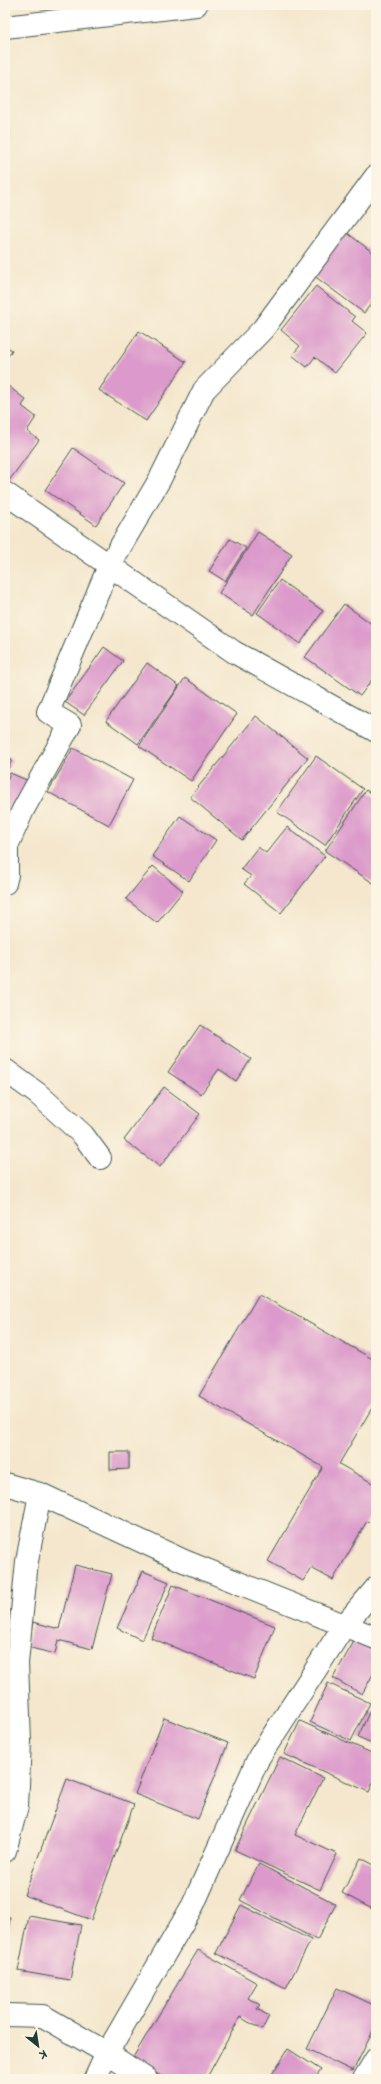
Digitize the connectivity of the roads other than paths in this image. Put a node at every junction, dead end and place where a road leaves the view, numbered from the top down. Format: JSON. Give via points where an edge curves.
{"nodes":[{"id":1,"x":196,"y":5,"type":"edge"},
{"id":2,"x":5,"y":27,"type":"edge"},
{"id":3,"x":376,"y":176,"type":"edge"},
{"id":4,"x":5,"y":493,"type":"edge"},
{"id":5,"x":109,"y":566,"type":"junction"},
{"id":6,"x":376,"y":731,"type":"edge"},
{"id":7,"x":5,"y":883,"type":"edge"},
{"id":8,"x":5,"y":1070,"type":"edge"},
{"id":9,"x":100,"y":1158,"type":"dead end"},
{"id":10,"x":5,"y":1484,"type":"edge"},
{"id":11,"x":40,"y":1494,"type":"junction"},
{"id":12,"x":376,"y":1588,"type":"edge"},
{"id":13,"x":344,"y":1626,"type":"junction"},
{"id":14,"x":376,"y":1638,"type":"edge"},
{"id":15,"x":5,"y":1851,"type":"edge"},
{"id":16,"x":5,"y":2015,"type":"edge"},
{"id":17,"x":107,"y":2052,"type":"junction"},
{"id":18,"x":376,"y":2059,"type":"edge"},
{"id":19,"x":95,"y":2079,"type":"edge"},
{"id":20,"x":146,"y":2079,"type":"edge"},
{"id":21,"x":364,"y":2079,"type":"edge"}],
"edges":[{"from":1,"to":2,"type":"street"},
{"from":3,"to":5,"type":"street","via":[[263,329],[204,390],[160,479]]},
{"from":4,"to":5,"type":"street"},
{"from":5,"to":6,"type":"street","via":[[234,652]]},
{"from":5,"to":7,"type":"street","via":[[48,712],[70,725],[23,810],[7,846]]},
{"from":8,"to":9,"type":"street","via":[[38,1094],[84,1135]]},
{"from":10,"to":11,"type":"street"},
{"from":11,"to":13,"type":"street","via":[[184,1561]]},
{"from":11,"to":15,"type":"street","via":[[27,1561],[17,1663],[20,1742],[17,1806]]},
{"from":12,"to":13,"type":"street"},
{"from":13,"to":14,"type":"street"},
{"from":13,"to":17,"type":"street","via":[[259,1757],[192,1905]]},
{"from":16,"to":17,"type":"street","via":[[43,2016]]},
{"from":17,"to":19,"type":"street"},
{"from":17,"to":20,"type":"street"},
{"from":18,"to":21,"type":"street"}]}
